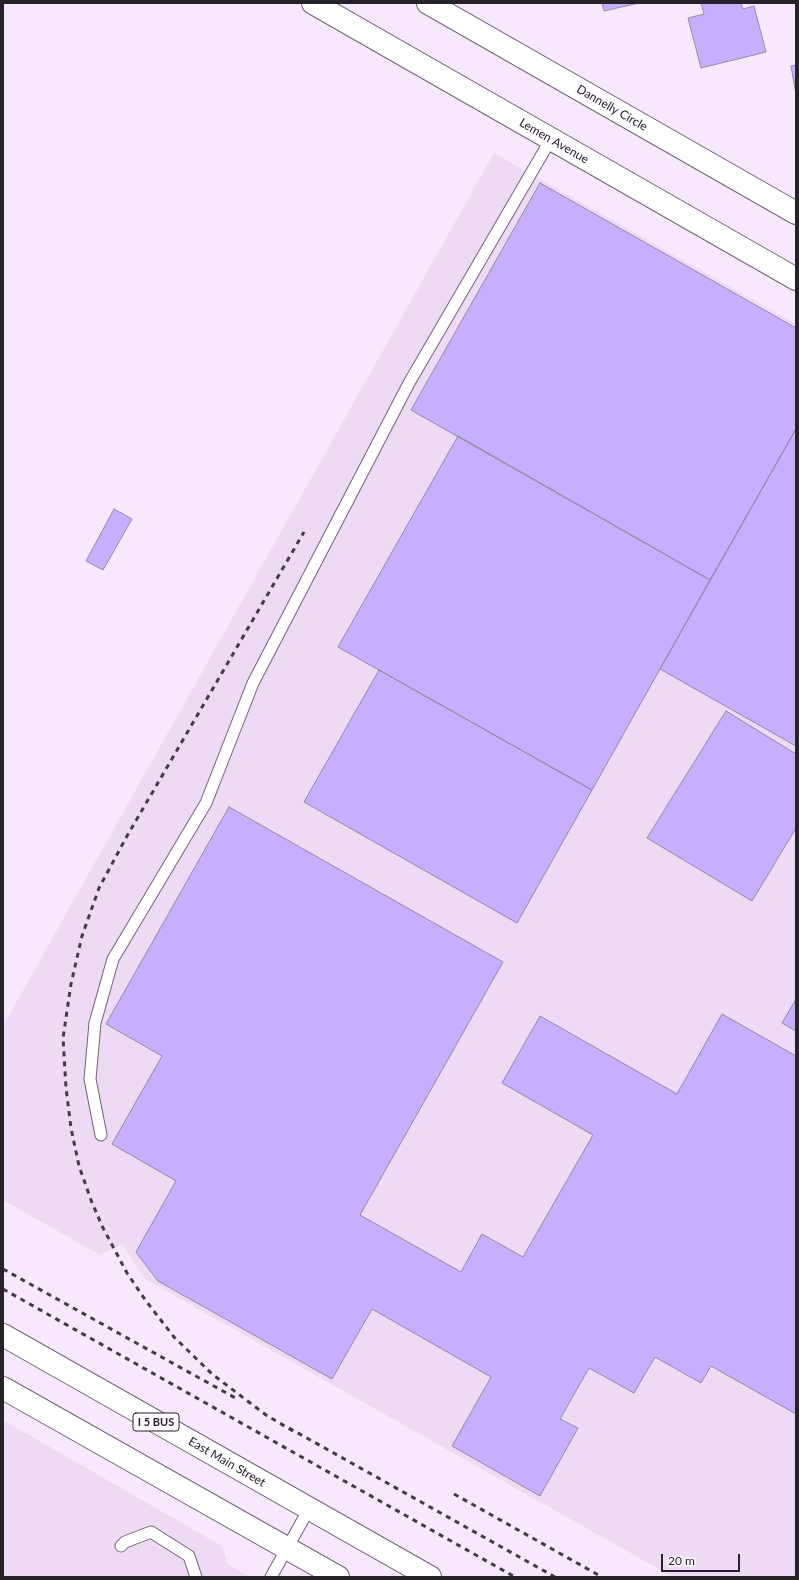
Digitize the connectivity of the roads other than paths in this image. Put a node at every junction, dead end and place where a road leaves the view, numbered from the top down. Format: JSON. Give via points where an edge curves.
{"nodes":[{"id":1,"x":313,"y":3,"type":"edge"},
{"id":2,"x":428,"y":3,"type":"edge"},
{"id":3,"x":339,"y":9,"type":"edge"},
{"id":4,"x":551,"y":139,"type":"junction"},
{"id":5,"x":796,"y":213,"type":"edge"},
{"id":6,"x":796,"y":279,"type":"edge"},
{"id":7,"x":101,"y":1135,"type":"dead end"},
{"id":8,"x":3,"y":1335,"type":"edge"},
{"id":9,"x":3,"y":1388,"type":"edge"},
{"id":10,"x":309,"y":1508,"type":"junction"},
{"id":11,"x":121,"y":1546,"type":"dead end"},
{"id":12,"x":287,"y":1548,"type":"junction"},
{"id":13,"x":196,"y":1577,"type":"edge"},
{"id":14,"x":271,"y":1577,"type":"edge"},
{"id":15,"x":338,"y":1577,"type":"edge"},
{"id":16,"x":430,"y":1577,"type":"edge"}],
"edges":[{"from":1,"to":3,"type":"street","name":"Lemen Avenue"},
{"from":2,"to":5,"type":"street","name":"Dannelly Circle"},
{"from":3,"to":4,"type":"street","name":"Lemen Avenue"},
{"from":4,"to":6,"type":"street","name":"Lemen Avenue"},
{"from":4,"to":7,"type":"lane","via":[[409,383],[253,683],[206,802],[113,959],[95,1023],[90,1079]]},
{"from":8,"to":10,"type":"street","name":"East Main Street","number":"I 5 BUS"},
{"from":9,"to":12,"type":"street"},
{"from":10,"to":12,"type":"lane"},
{"from":10,"to":16,"type":"street","name":"East Main Street","number":"I 5 BUS"},
{"from":11,"to":13,"type":"lane","via":[[151,1532],[190,1556]]},
{"from":12,"to":14,"type":"lane"},
{"from":12,"to":15,"type":"street"}]}
